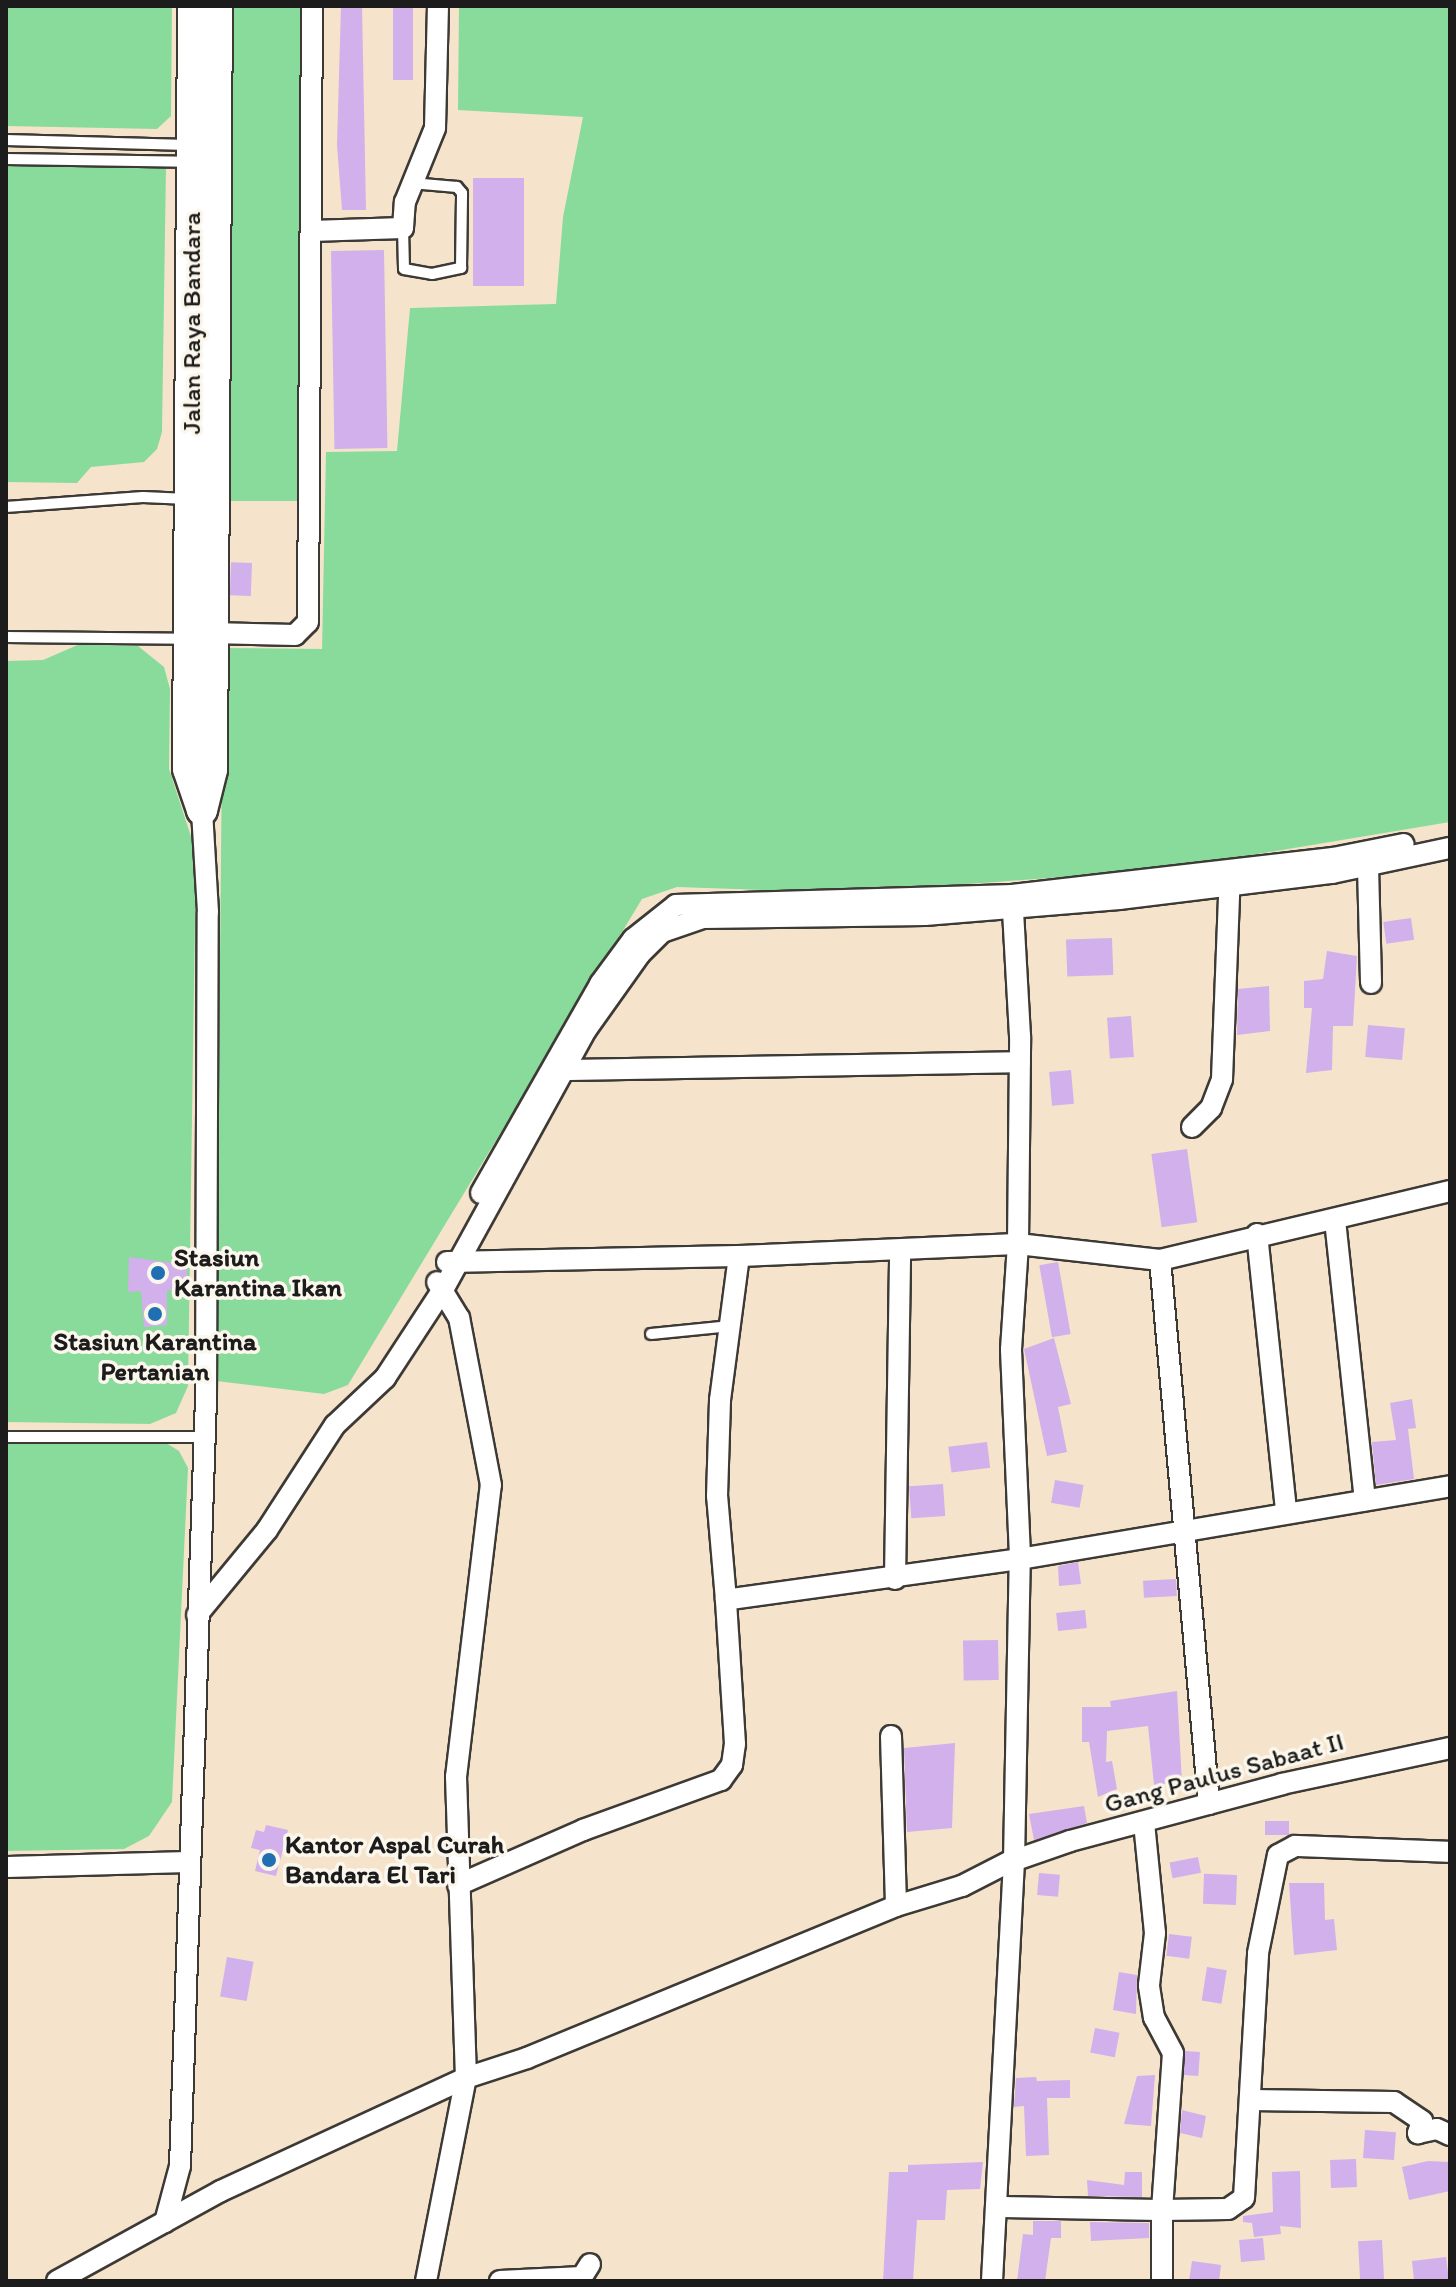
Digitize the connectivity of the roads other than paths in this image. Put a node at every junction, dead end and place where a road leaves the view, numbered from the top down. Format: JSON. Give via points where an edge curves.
{"nodes":[{"id":1,"x":193,"y":6,"type":"edge"},
{"id":2,"x":217,"y":6,"type":"edge"},
{"id":3,"x":312,"y":6,"type":"edge"},
{"id":4,"x":438,"y":6,"type":"edge"},
{"id":5,"x":6,"y":140,"type":"edge"},
{"id":6,"x":193,"y":154,"type":"junction"},
{"id":7,"x":6,"y":159,"type":"edge"},
{"id":8,"x":411,"y":183,"type":"junction"},
{"id":9,"x":403,"y":228,"type":"junction"},
{"id":10,"x":311,"y":231,"type":"junction"},
{"id":11,"x":191,"y":500,"type":"junction"},
{"id":12,"x":6,"y":507,"type":"edge"},
{"id":13,"x":6,"y":637,"type":"edge"},
{"id":14,"x":202,"y":637,"type":"junction"},
{"id":15,"x":202,"y":810,"type":"joint"},
{"id":16,"x":1450,"y":836,"type":"edge"},
{"id":17,"x":1450,"y":848,"type":"edge"},
{"id":18,"x":1368,"y":867,"type":"junction"},
{"id":19,"x":1230,"y":878,"type":"junction"},
{"id":20,"x":1012,"y":902,"type":"junction"},
{"id":21,"x":1371,"y":983,"type":"dead end"},
{"id":22,"x":1020,"y":1062,"type":"junction"},
{"id":23,"x":565,"y":1070,"type":"junction"},
{"id":24,"x":1192,"y":1127,"type":"dead end"},
{"id":25,"x":1450,"y":1191,"type":"edge"},
{"id":26,"x":1335,"y":1220,"type":"junction"},
{"id":27,"x":1257,"y":1234,"type":"junction"},
{"id":28,"x":1018,"y":1244,"type":"junction"},
{"id":29,"x":900,"y":1253,"type":"junction"},
{"id":30,"x":739,"y":1256,"type":"junction"},
{"id":31,"x":1160,"y":1260,"type":"junction"},
{"id":32,"x":445,"y":1273,"type":"junction"},
{"id":33,"x":733,"y":1326,"type":"junction"},
{"id":34,"x":651,"y":1334,"type":"dead end"},
{"id":35,"x":6,"y":1437,"type":"edge"},
{"id":36,"x":204,"y":1437,"type":"junction"},
{"id":37,"x":1450,"y":1486,"type":"edge"},
{"id":38,"x":1365,"y":1500,"type":"junction"},
{"id":39,"x":1286,"y":1512,"type":"junction"},
{"id":40,"x":1188,"y":1530,"type":"junction"},
{"id":41,"x":1020,"y":1559,"type":"junction"},
{"id":42,"x":895,"y":1579,"type":"junction"},
{"id":43,"x":726,"y":1600,"type":"junction"},
{"id":44,"x":197,"y":1615,"type":"junction"},
{"id":45,"x":891,"y":1736,"type":"dead end"},
{"id":46,"x":1450,"y":1748,"type":"edge"},
{"id":47,"x":1209,"y":1804,"type":"junction"},
{"id":48,"x":1144,"y":1823,"type":"junction"},
{"id":49,"x":1450,"y":1852,"type":"edge"},
{"id":50,"x":1014,"y":1861,"type":"junction"},
{"id":51,"x":187,"y":1862,"type":"junction"},
{"id":52,"x":6,"y":1867,"type":"edge"},
{"id":53,"x":458,"y":1885,"type":"junction"},
{"id":54,"x":896,"y":1906,"type":"junction"},
{"id":55,"x":466,"y":2078,"type":"junction"},
{"id":56,"x":1250,"y":2100,"type":"junction"},
{"id":57,"x":1450,"y":2135,"type":"edge"},
{"id":58,"x":999,"y":2207,"type":"junction"},
{"id":59,"x":1162,"y":2210,"type":"junction"},
{"id":60,"x":165,"y":2222,"type":"junction"},
{"id":61,"x":590,"y":2264,"type":"dead end"},
{"id":62,"x":57,"y":2281,"type":"edge"},
{"id":63,"x":426,"y":2281,"type":"edge"},
{"id":64,"x":500,"y":2281,"type":"edge"},
{"id":65,"x":992,"y":2281,"type":"edge"},
{"id":66,"x":1162,"y":2281,"type":"edge"}],
"edges":[{"from":1,"to":6,"type":"main road","name":"Jalan Raya Bandara"},
{"from":2,"to":14,"type":"main road","name":"Jalan Raya Bandara"},
{"from":3,"to":10,"type":"street"},
{"from":4,"to":8,"type":"street","via":[[435,128]]},
{"from":5,"to":6,"type":"lane"},
{"from":6,"to":7,"type":"lane"},
{"from":6,"to":11,"type":"main road","name":"Jalan Raya Bandara"},
{"from":8,"to":9,"type":"street"},
{"from":8,"to":9,"type":"lane","via":[[457,187],[462,193],[461,268],[432,274],[404,269]]},
{"from":9,"to":10,"type":"street"},
{"from":10,"to":14,"type":"street","via":[[308,622],[295,635]]},
{"from":11,"to":12,"type":"lane","via":[[143,497]]},
{"from":11,"to":14,"type":"main road","name":"Jalan Raya Bandara"},
{"from":13,"to":14,"type":"lane"},
{"from":14,"to":15,"type":"main road","via":[[212,770]]},
{"from":15,"to":36,"type":"street","via":[[208,912]]},
{"from":16,"to":19,"type":"street"},
{"from":17,"to":18,"type":"street"},
{"from":18,"to":19,"type":"street"},
{"from":18,"to":21,"type":"street"},
{"from":19,"to":20,"type":"street"},
{"from":19,"to":24,"type":"street","via":[[1222,1079],[1211,1108]]},
{"from":20,"to":22,"type":"street"},
{"from":20,"to":23,"type":"street","via":[[685,921],[662,932],[640,954],[586,1030]]},
{"from":20,"to":32,"type":"street","via":[[687,903],[665,909],[633,939],[574,1024]]},
{"from":22,"to":23,"type":"street"},
{"from":22,"to":28,"type":"street"},
{"from":23,"to":32,"type":"street"},
{"from":25,"to":26,"type":"street"},
{"from":26,"to":27,"type":"street"},
{"from":26,"to":38,"type":"street"},
{"from":27,"to":31,"type":"street"},
{"from":27,"to":39,"type":"street"},
{"from":28,"to":29,"type":"street"},
{"from":28,"to":31,"type":"street"},
{"from":28,"to":41,"type":"street","via":[[1011,1350]]},
{"from":29,"to":30,"type":"street"},
{"from":29,"to":42,"type":"street"},
{"from":30,"to":32,"type":"street"},
{"from":30,"to":33,"type":"street"},
{"from":31,"to":40,"type":"street"},
{"from":32,"to":44,"type":"street","via":[[385,1378],[363,1396],[303,1469],[267,1530]]},
{"from":32,"to":53,"type":"street","via":[[471,1362],[491,1485],[457,1762]]},
{"from":33,"to":34,"type":"lane"},
{"from":33,"to":43,"type":"street","via":[[720,1400],[717,1496]]},
{"from":35,"to":36,"type":"lane"},
{"from":36,"to":44,"type":"street"},
{"from":37,"to":38,"type":"street"},
{"from":38,"to":39,"type":"street"},
{"from":39,"to":40,"type":"street"},
{"from":40,"to":41,"type":"street"},
{"from":40,"to":47,"type":"street"},
{"from":41,"to":42,"type":"street"},
{"from":41,"to":50,"type":"street"},
{"from":42,"to":43,"type":"street"},
{"from":43,"to":53,"type":"street","via":[[735,1744],[732,1765],[721,1780],[583,1830]]},
{"from":44,"to":51,"type":"street"},
{"from":45,"to":54,"type":"street"},
{"from":46,"to":47,"type":"street","name":"Gang Paulus Sabaat II","via":[[1336,1769]]},
{"from":47,"to":48,"type":"street","name":"Gang Paulus Sabaat II"},
{"from":48,"to":50,"type":"street","name":"Gang Paulus Sabaat II"},
{"from":48,"to":59,"type":"street","via":[[1155,1933],[1149,1985],[1154,2018],[1173,2053]]},
{"from":49,"to":56,"type":"street","via":[[1295,1846],[1278,1855],[1260,1931]]},
{"from":50,"to":54,"type":"street","name":"Gang Paulus Sabaat II","via":[[962,1886]]},
{"from":50,"to":58,"type":"street"},
{"from":51,"to":52,"type":"street"},
{"from":51,"to":60,"type":"street","via":[[188,1993],[180,2166]]},
{"from":53,"to":55,"type":"street"},
{"from":54,"to":55,"type":"street","name":"Gang Paulus Sabaat II","via":[[527,2058]]},
{"from":55,"to":60,"type":"street","name":"Gang Paulus Sabaat II"},
{"from":55,"to":63,"type":"street"},
{"from":56,"to":57,"type":"street","via":[[1394,2102],[1422,2121],[1418,2133],[1437,2129]]},
{"from":56,"to":59,"type":"street","via":[[1246,2188],[1239,2205]]},
{"from":58,"to":59,"type":"street"},
{"from":58,"to":65,"type":"street"},
{"from":59,"to":66,"type":"street"},
{"from":60,"to":62,"type":"street","name":"Gang Paulus Sabaat II"},
{"from":61,"to":64,"type":"street","via":[[582,2277]]}]}
